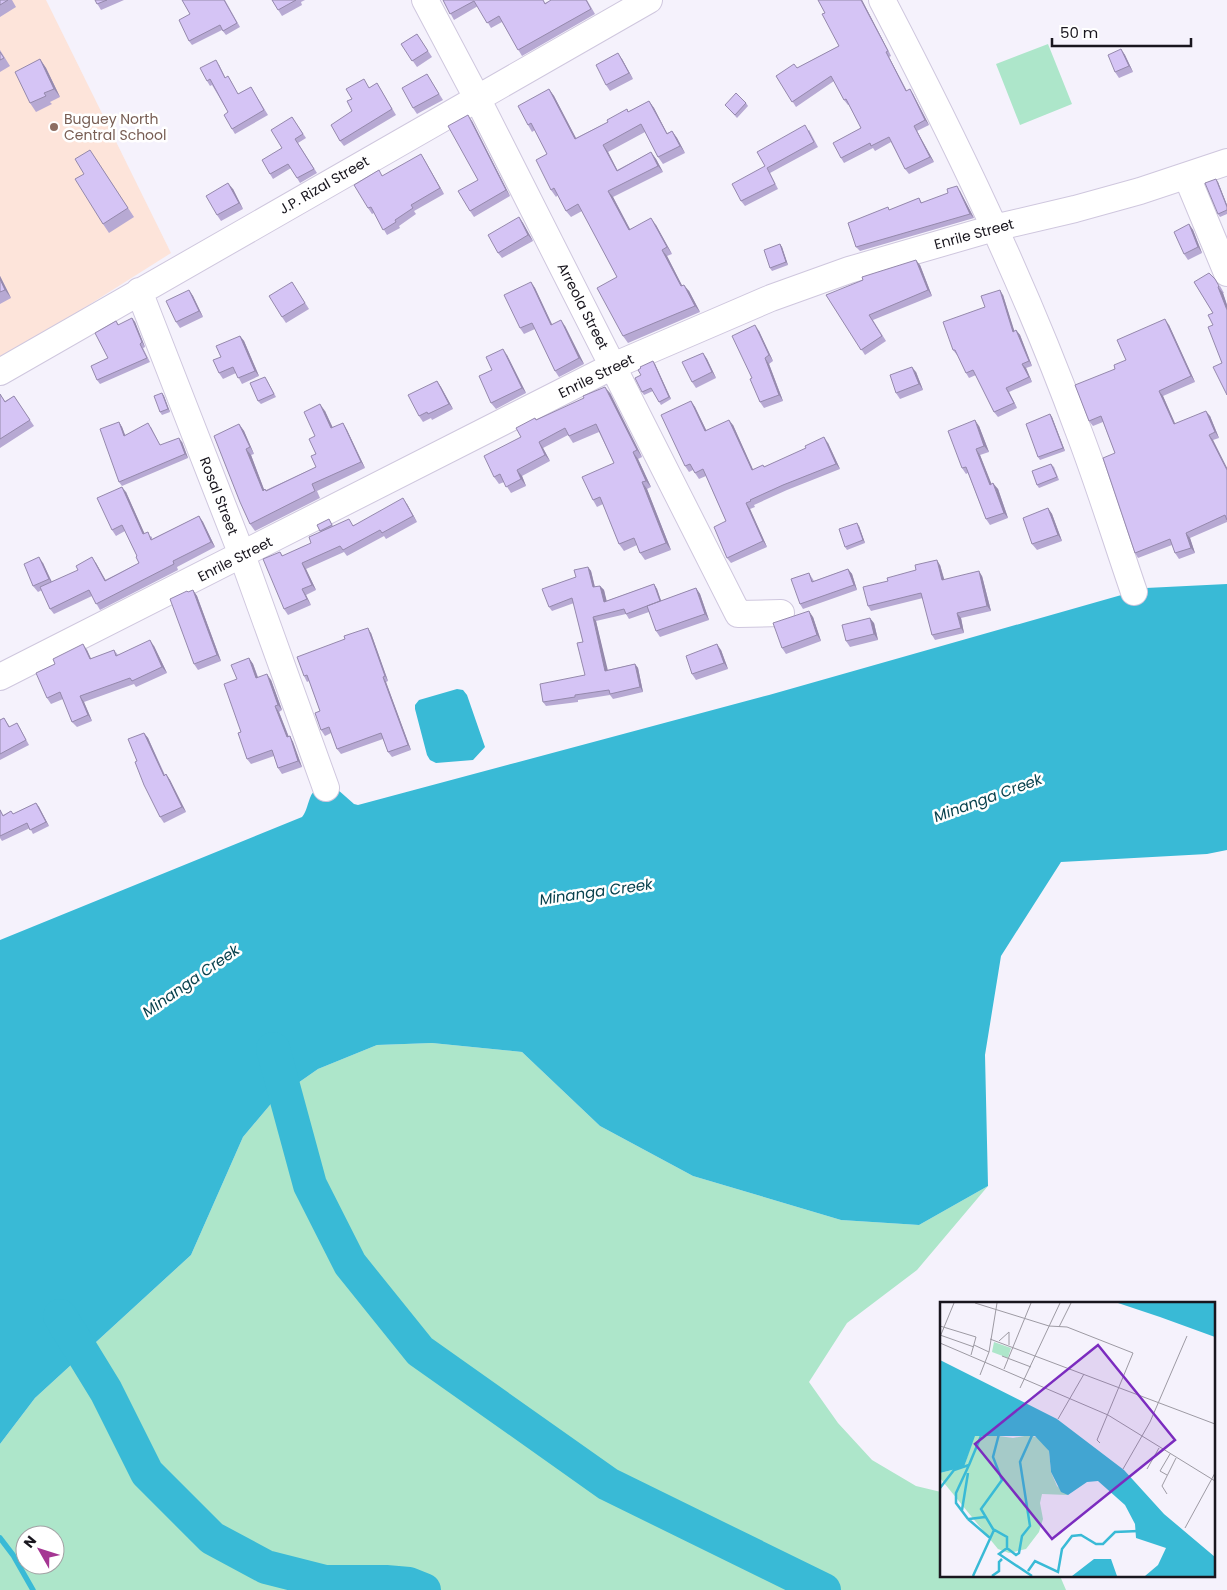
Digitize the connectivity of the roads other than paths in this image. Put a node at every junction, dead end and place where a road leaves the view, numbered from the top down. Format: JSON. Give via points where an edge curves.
{"nodes":[{"id":1,"x":425,"y":0,"type":"edge"},
{"id":2,"x":649,"y":0,"type":"edge"},
{"id":3,"x":882,"y":0,"type":"edge"},
{"id":4,"x":477,"y":98,"type":"junction"},
{"id":5,"x":1227,"y":162,"type":"edge"},
{"id":6,"x":1187,"y":177,"type":"junction"},
{"id":7,"x":994,"y":228,"type":"junction"},
{"id":8,"x":1227,"y":273,"type":"edge"},
{"id":9,"x":139,"y":291,"type":"junction"},
{"id":10,"x":613,"y":366,"type":"junction"},
{"id":11,"x":0,"y":372,"type":"edge"},
{"id":12,"x":242,"y":555,"type":"junction"},
{"id":13,"x":1134,"y":592,"type":"dead end"},
{"id":14,"x":781,"y":613,"type":"dead end"},
{"id":15,"x":0,"y":678,"type":"edge"},
{"id":16,"x":326,"y":788,"type":"dead end"}],
"edges":[{"from":1,"to":4,"type":"street","name":"Arreola Street"},
{"from":2,"to":4,"type":"street","name":"J.P. Rizal Street"},
{"from":3,"to":7,"type":"street"},
{"from":4,"to":9,"type":"street","name":"J.P. Rizal Street"},
{"from":4,"to":10,"type":"street","name":"Arreola Street"},
{"from":5,"to":6,"type":"street","name":"Enrile Street"},
{"from":6,"to":7,"type":"street","name":"Enrile Street","via":[[1076,209]]},
{"from":6,"to":8,"type":"street"},
{"from":7,"to":10,"type":"street","name":"Enrile Street","via":[[849,270],[771,298]]},
{"from":7,"to":13,"type":"street","via":[[1077,426]]},
{"from":9,"to":11,"type":"street","name":"J.P. Rizal Street"},
{"from":9,"to":12,"type":"street","name":"Rosal Street"},
{"from":10,"to":12,"type":"street","name":"Enrile Street"},
{"from":10,"to":14,"type":"street","name":"Arreola Street","via":[[738,614]]},
{"from":12,"to":15,"type":"street","name":"Enrile Street"},
{"from":12,"to":16,"type":"street","name":"Rosal Street"}]}
